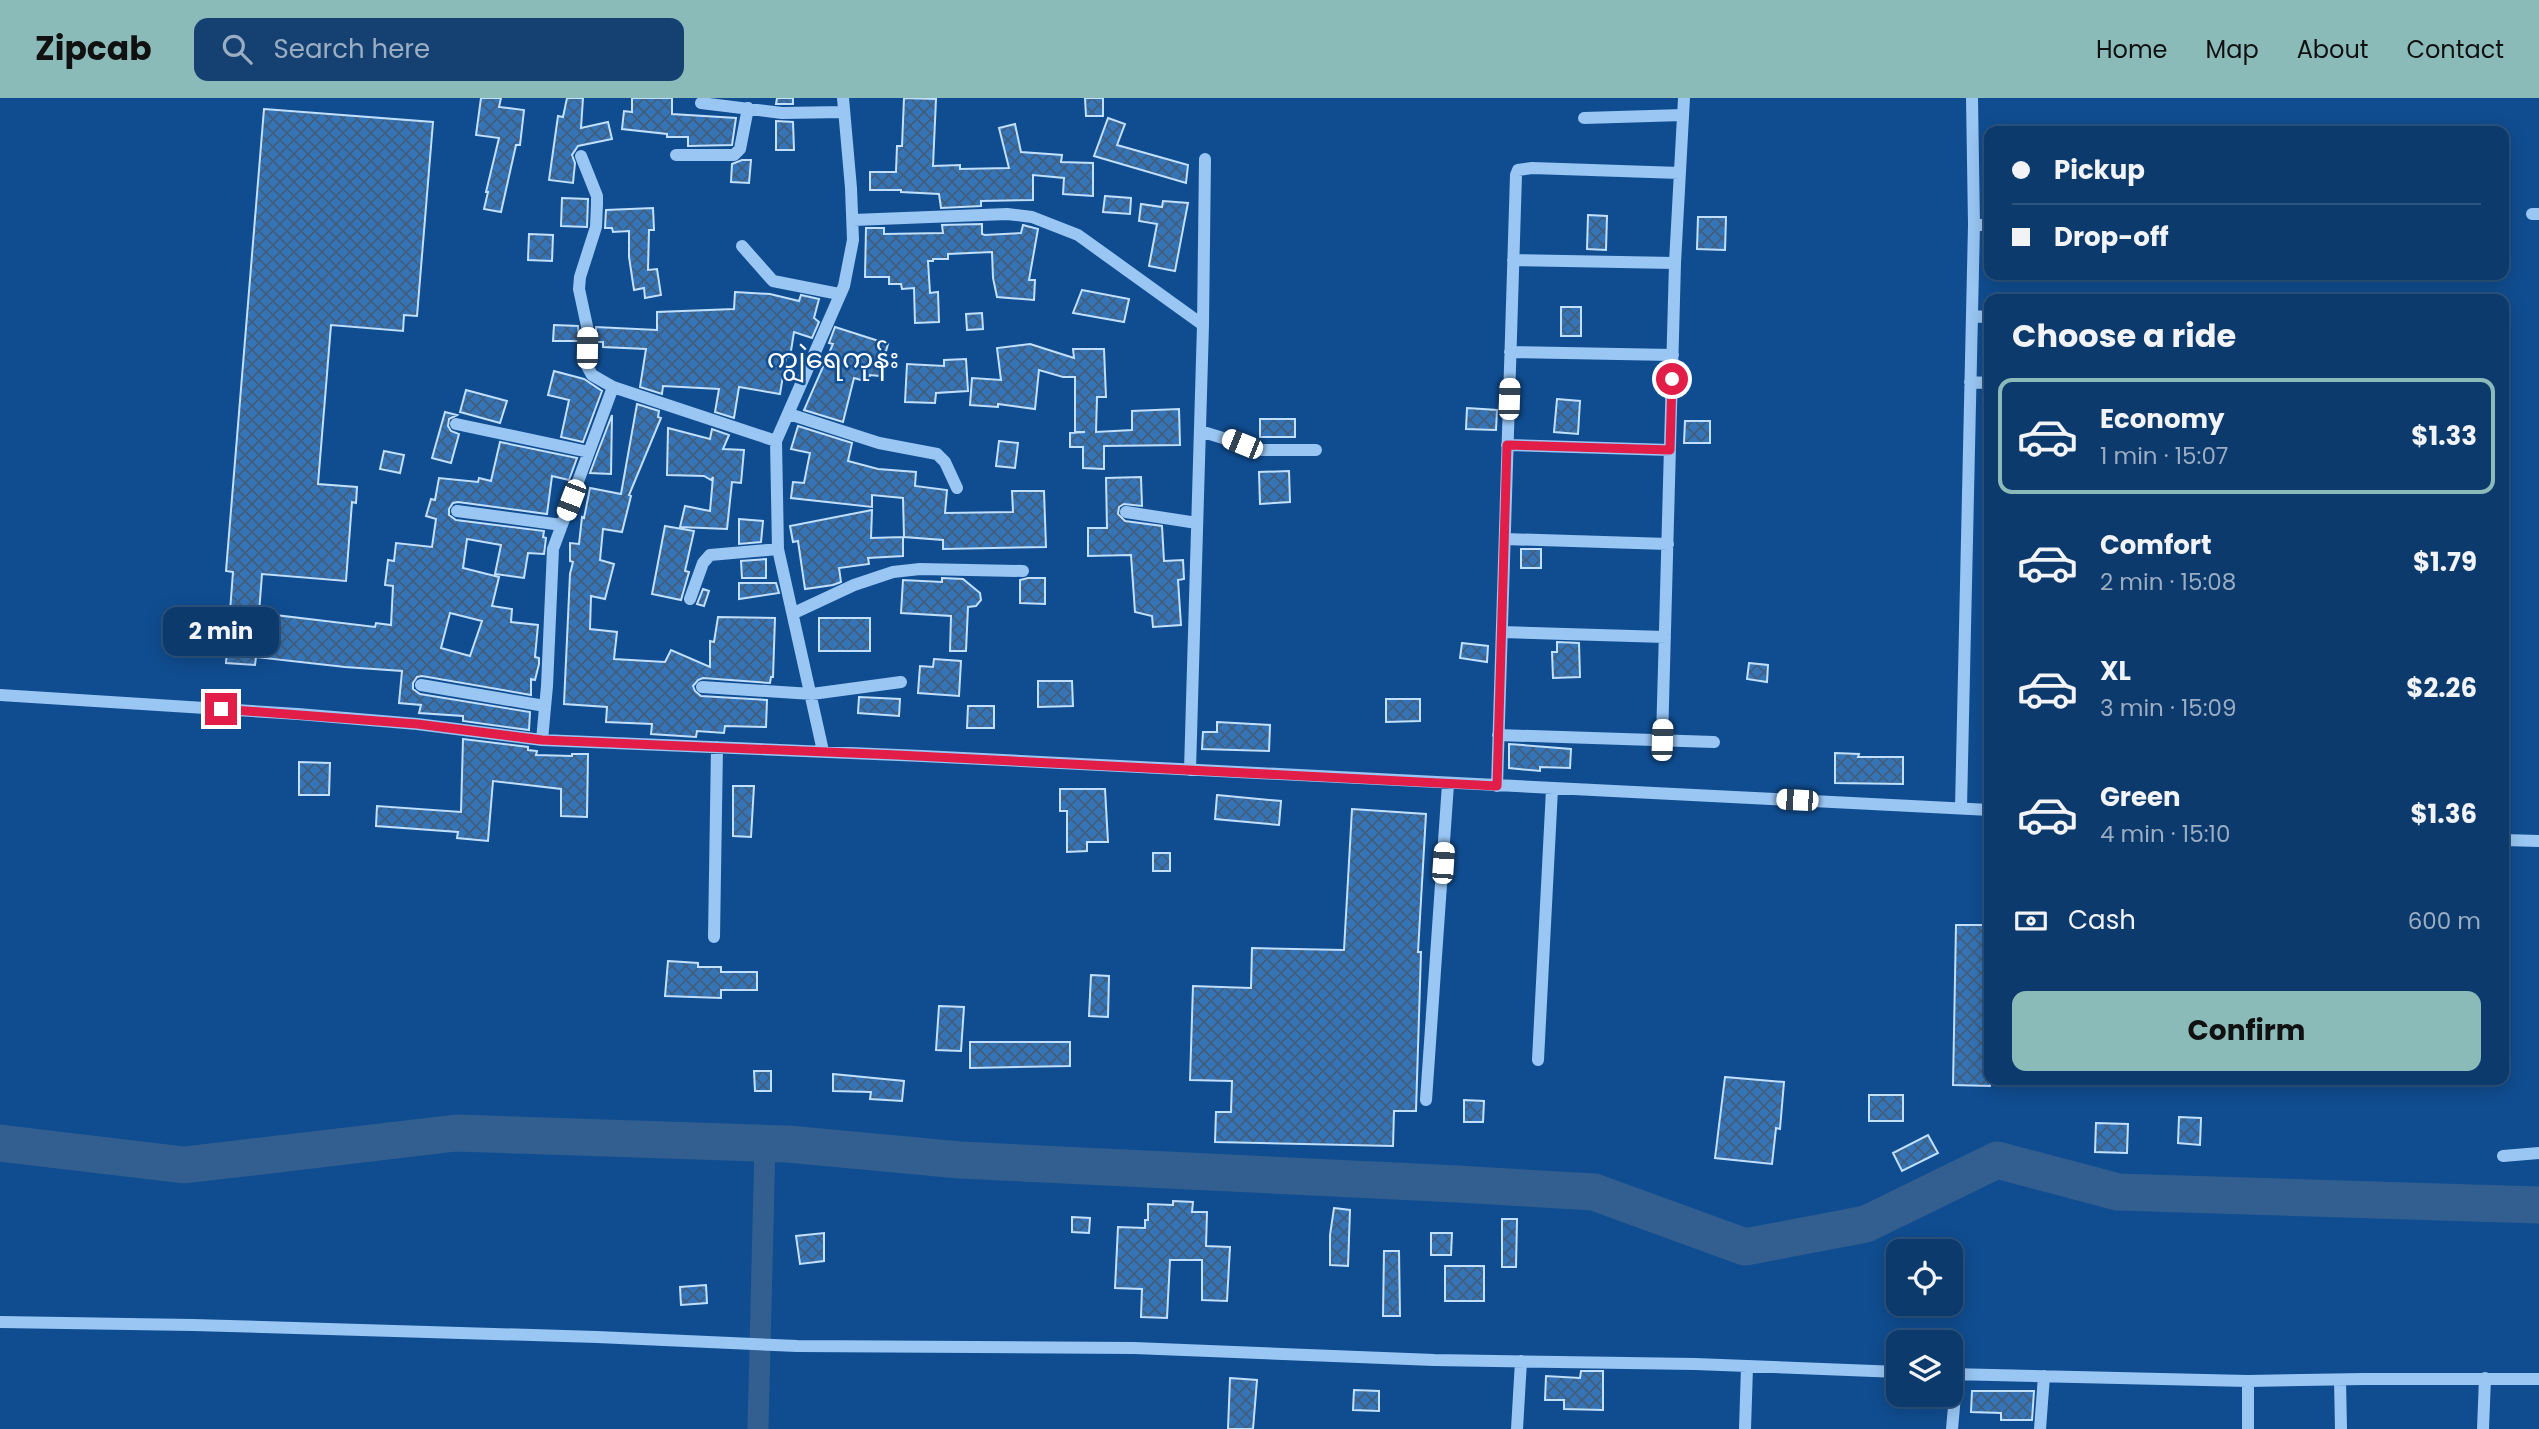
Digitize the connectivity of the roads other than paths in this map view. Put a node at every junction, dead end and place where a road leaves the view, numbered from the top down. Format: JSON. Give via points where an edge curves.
{"nodes":[{"id":1,"x":843,"y":98,"type":"edge"},
{"id":2,"x":1684,"y":98,"type":"edge"},
{"id":3,"x":1972,"y":98,"type":"edge"},
{"id":4,"x":701,"y":103,"type":"dead end"},
{"id":5,"x":748,"y":108,"type":"junction"},
{"id":6,"x":844,"y":112,"type":"junction"},
{"id":7,"x":1683,"y":115,"type":"junction"},
{"id":8,"x":1584,"y":118,"type":"dead end"},
{"id":9,"x":676,"y":155,"type":"dead end"},
{"id":10,"x":581,"y":156,"type":"dead end"},
{"id":11,"x":1205,"y":159,"type":"dead end"},
{"id":12,"x":1680,"y":173,"type":"junction"},
{"id":13,"x":853,"y":220,"type":"junction"},
{"id":14,"x":1974,"y":225,"type":"junction"},
{"id":15,"x":1984,"y":225,"type":"edge"},
{"id":16,"x":742,"y":246,"type":"dead end"},
{"id":17,"x":1513,"y":260,"type":"junction"},
{"id":18,"x":1675,"y":263,"type":"junction"},
{"id":19,"x":839,"y":294,"type":"junction"},
{"id":20,"x":1972,"y":316,"type":"junction"},
{"id":21,"x":1984,"y":317,"type":"edge"},
{"id":22,"x":1203,"y":325,"type":"junction"},
{"id":23,"x":1510,"y":352,"type":"junction"},
{"id":24,"x":1673,"y":355,"type":"junction"},
{"id":25,"x":1970,"y":382,"type":"junction"},
{"id":26,"x":1984,"y":383,"type":"edge"},
{"id":27,"x":613,"y":387,"type":"junction"},
{"id":28,"x":789,"y":414,"type":"junction"},
{"id":29,"x":456,"y":424,"type":"dead end"},
{"id":30,"x":1200,"y":431,"type":"junction"},
{"id":31,"x":776,"y":441,"type":"junction"},
{"id":32,"x":1507,"y":445,"type":"junction"},
{"id":33,"x":1316,"y":450,"type":"dead end"},
{"id":34,"x":1670,"y":450,"type":"junction"},
{"id":35,"x":589,"y":452,"type":"junction"},
{"id":36,"x":957,"y":488,"type":"dead end"},
{"id":37,"x":457,"y":511,"type":"dead end"},
{"id":38,"x":1126,"y":512,"type":"dead end"},
{"id":39,"x":1197,"y":523,"type":"junction"},
{"id":40,"x":562,"y":525,"type":"junction"},
{"id":41,"x":1505,"y":539,"type":"junction"},
{"id":42,"x":1668,"y":544,"type":"junction"},
{"id":43,"x":778,"y":549,"type":"junction"},
{"id":44,"x":1023,"y":571,"type":"dead end"},
{"id":45,"x":690,"y":599,"type":"dead end"},
{"id":46,"x":794,"y":613,"type":"junction"},
{"id":47,"x":1502,"y":632,"type":"junction"},
{"id":48,"x":1665,"y":637,"type":"junction"},
{"id":49,"x":901,"y":682,"type":"dead end"},
{"id":50,"x":421,"y":685,"type":"dead end"},
{"id":51,"x":702,"y":687,"type":"dead end"},
{"id":52,"x":812,"y":694,"type":"junction"},
{"id":53,"x":0,"y":695,"type":"edge"},
{"id":54,"x":545,"y":706,"type":"junction"},
{"id":55,"x":1498,"y":735,"type":"junction"},
{"id":56,"x":542,"y":740,"type":"junction"},
{"id":57,"x":1662,"y":740,"type":"junction"},
{"id":58,"x":1714,"y":742,"type":"dead end"},
{"id":59,"x":718,"y":747,"type":"junction"},
{"id":60,"x":822,"y":751,"type":"junction"},
{"id":61,"x":1190,"y":770,"type":"junction"},
{"id":62,"x":1448,"y":783,"type":"junction"},
{"id":63,"x":1497,"y":786,"type":"junction"},
{"id":64,"x":1552,"y":789,"type":"junction"},
{"id":65,"x":1961,"y":808,"type":"junction"},
{"id":66,"x":1984,"y":810,"type":"edge"},
{"id":67,"x":2509,"y":840,"type":"edge"},
{"id":68,"x":2539,"y":841,"type":"edge"},
{"id":69,"x":714,"y":937,"type":"dead end"},
{"id":70,"x":1538,"y":1060,"type":"dead end"},
{"id":71,"x":1426,"y":1100,"type":"dead end"},
{"id":72,"x":2539,"y":1153,"type":"edge"},
{"id":73,"x":2503,"y":1156,"type":"dead end"},
{"id":74,"x":0,"y":1322,"type":"edge"},
{"id":75,"x":1521,"y":1361,"type":"junction"},
{"id":76,"x":1747,"y":1367,"type":"junction"},
{"id":77,"x":1886,"y":1372,"type":"edge"},
{"id":78,"x":1963,"y":1374,"type":"edge"},
{"id":79,"x":2044,"y":1376,"type":"junction"},
{"id":80,"x":2485,"y":1378,"type":"junction"},
{"id":81,"x":2539,"y":1379,"type":"edge"},
{"id":82,"x":2340,"y":1380,"type":"junction"},
{"id":83,"x":2248,"y":1381,"type":"junction"},
{"id":84,"x":1953,"y":1407,"type":"edge"},
{"id":85,"x":1517,"y":1429,"type":"edge"},
{"id":86,"x":1745,"y":1429,"type":"edge"},
{"id":87,"x":1952,"y":1429,"type":"edge"},
{"id":88,"x":2040,"y":1429,"type":"edge"},
{"id":89,"x":2248,"y":1429,"type":"edge"},
{"id":90,"x":2341,"y":1429,"type":"edge"},
{"id":91,"x":2483,"y":1429,"type":"edge"}],
"edges":[{"from":1,"to":6,"type":"street"},
{"from":2,"to":7,"type":"street"},
{"from":3,"to":14,"type":"street"},
{"from":4,"to":5,"type":"street"},
{"from":5,"to":6,"type":"street","via":[[782,113]]},
{"from":5,"to":9,"type":"street","via":[[740,149],[734,155]]},
{"from":6,"to":13,"type":"street"},
{"from":7,"to":8,"type":"street"},
{"from":7,"to":12,"type":"street"},
{"from":10,"to":27,"type":"street","via":[[597,196],[596,228],[579,289],[588,331],[587,366],[592,375]]},
{"from":11,"to":22,"type":"street"},
{"from":12,"to":17,"type":"street","via":[[1518,170]]},
{"from":12,"to":18,"type":"street"},
{"from":13,"to":19,"type":"street","via":[[853,240]]},
{"from":13,"to":22,"type":"street","via":[[1032,217],[1077,235]]},
{"from":14,"to":15,"type":"street"},
{"from":14,"to":20,"type":"street"},
{"from":16,"to":19,"type":"street","via":[[773,281]]},
{"from":17,"to":18,"type":"street"},
{"from":17,"to":23,"type":"street"},
{"from":18,"to":24,"type":"street"},
{"from":19,"to":28,"type":"street"},
{"from":20,"to":21,"type":"street"},
{"from":20,"to":25,"type":"street"},
{"from":22,"to":30,"type":"street"},
{"from":23,"to":24,"type":"street"},
{"from":23,"to":32,"type":"street"},
{"from":24,"to":34,"type":"street"},
{"from":25,"to":26,"type":"street"},
{"from":25,"to":65,"type":"street"},
{"from":27,"to":31,"type":"street"},
{"from":27,"to":35,"type":"street"},
{"from":28,"to":31,"type":"street"},
{"from":28,"to":36,"type":"street","via":[[878,443],[937,454]]},
{"from":29,"to":35,"type":"street"},
{"from":30,"to":33,"type":"street","via":[[1262,450]]},
{"from":30,"to":39,"type":"street"},
{"from":31,"to":43,"type":"street"},
{"from":32,"to":34,"type":"street"},
{"from":32,"to":41,"type":"street"},
{"from":34,"to":42,"type":"street"},
{"from":35,"to":40,"type":"street"},
{"from":37,"to":40,"type":"street"},
{"from":38,"to":39,"type":"street"},
{"from":39,"to":61,"type":"street"},
{"from":40,"to":54,"type":"street","via":[[553,549]]},
{"from":41,"to":42,"type":"street"},
{"from":41,"to":47,"type":"street"},
{"from":42,"to":48,"type":"street"},
{"from":43,"to":45,"type":"street","via":[[710,555]]},
{"from":43,"to":46,"type":"street"},
{"from":44,"to":46,"type":"street","via":[[893,572]]},
{"from":46,"to":52,"type":"street"},
{"from":47,"to":48,"type":"street"},
{"from":47,"to":55,"type":"street"},
{"from":48,"to":57,"type":"street"},
{"from":49,"to":52,"type":"street"},
{"from":50,"to":54,"type":"street"},
{"from":51,"to":52,"type":"street"},
{"from":52,"to":60,"type":"street"},
{"from":53,"to":56,"type":"street","via":[[298,714]]},
{"from":54,"to":56,"type":"street"},
{"from":55,"to":57,"type":"street"},
{"from":55,"to":63,"type":"street"},
{"from":56,"to":59,"type":"street"},
{"from":57,"to":58,"type":"street"},
{"from":59,"to":60,"type":"street"},
{"from":59,"to":69,"type":"street"},
{"from":60,"to":61,"type":"street"},
{"from":61,"to":62,"type":"street"},
{"from":62,"to":63,"type":"street"},
{"from":62,"to":71,"type":"street"},
{"from":63,"to":64,"type":"street"},
{"from":64,"to":65,"type":"street"},
{"from":64,"to":70,"type":"street"},
{"from":65,"to":66,"type":"street"},
{"from":67,"to":68,"type":"street"},
{"from":72,"to":73,"type":"street"},
{"from":74,"to":75,"type":"street","via":[[797,1346],[1133,1348]]},
{"from":75,"to":76,"type":"street"},
{"from":75,"to":85,"type":"street"},
{"from":76,"to":77,"type":"street"},
{"from":76,"to":86,"type":"street"},
{"from":78,"to":79,"type":"street"},
{"from":79,"to":83,"type":"street"},
{"from":79,"to":88,"type":"street"},
{"from":80,"to":81,"type":"street"},
{"from":80,"to":82,"type":"street"},
{"from":80,"to":91,"type":"street"},
{"from":82,"to":83,"type":"street"},
{"from":82,"to":90,"type":"street"},
{"from":83,"to":89,"type":"street"},
{"from":84,"to":87,"type":"street"}]}
